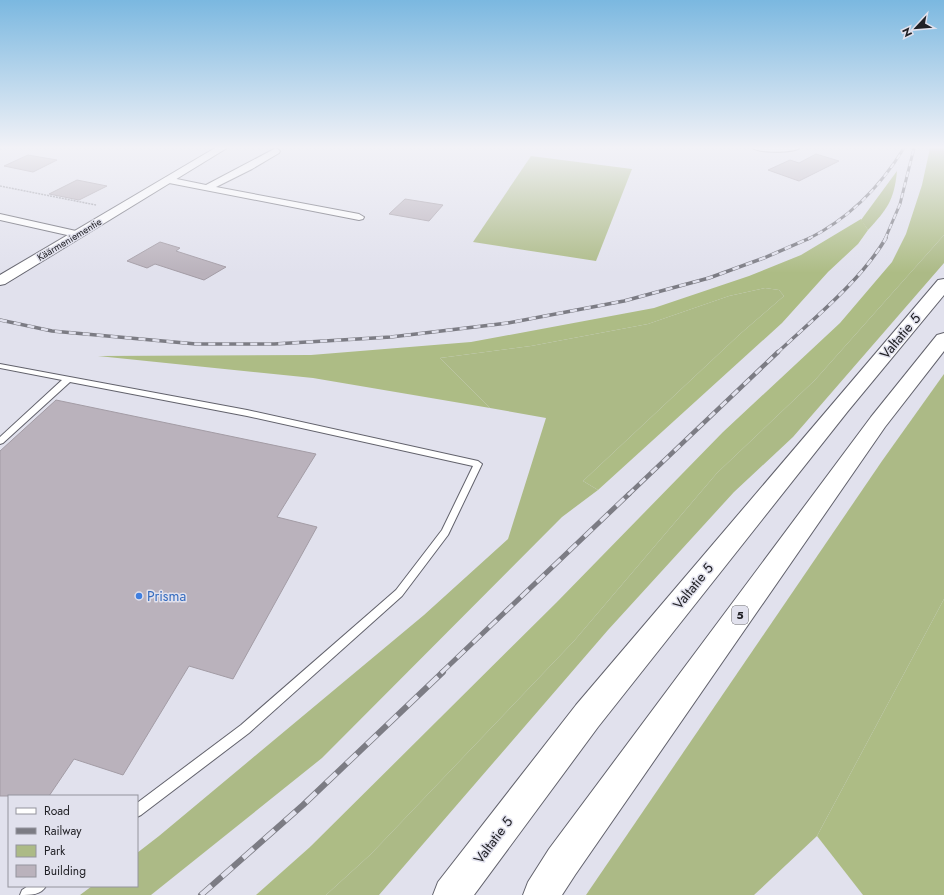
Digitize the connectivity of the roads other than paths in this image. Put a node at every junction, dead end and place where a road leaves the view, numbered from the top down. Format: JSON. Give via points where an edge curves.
{"nodes":[{"id":1,"x":151,"y":190,"type":"edge"},
{"id":2,"x":215,"y":190,"type":"edge"},
{"id":3,"x":0,"y":217,"type":"edge"},
{"id":4,"x":359,"y":217,"type":"dead end"},
{"id":5,"x":76,"y":234,"type":"junction"},
{"id":6,"x":0,"y":281,"type":"edge"},
{"id":7,"x":944,"y":284,"type":"edge"},
{"id":8,"x":944,"y":339,"type":"edge"},
{"id":9,"x":0,"y":366,"type":"edge"},
{"id":10,"x":68,"y":379,"type":"junction"},
{"id":11,"x":0,"y":441,"type":"edge"},
{"id":12,"x":138,"y":810,"type":"edge"},
{"id":13,"x":38,"y":887,"type":"edge"},
{"id":14,"x":27,"y":895,"type":"edge"},
{"id":15,"x":451,"y":895,"type":"edge"},
{"id":16,"x":541,"y":895,"type":"edge"}],
"edges":[{"from":1,"to":5,"type":"street","name":"Käärmeniementie"},
{"from":2,"to":4,"type":"street"},
{"from":3,"to":5,"type":"street"},
{"from":5,"to":6,"type":"street","name":"Käärmeniementie"},
{"from":7,"to":15,"type":"highway","name":"Valtatie 5","via":[[840,406],[587,716]]},
{"from":8,"to":16,"type":"highway","number":"5","via":[[878,422]]},
{"from":9,"to":10,"type":"lane"},
{"from":10,"to":11,"type":"lane"},
{"from":10,"to":12,"type":"lane","via":[[247,413],[478,464],[445,532],[399,593],[245,729]]},
{"from":13,"to":14,"type":"lane"}]}
